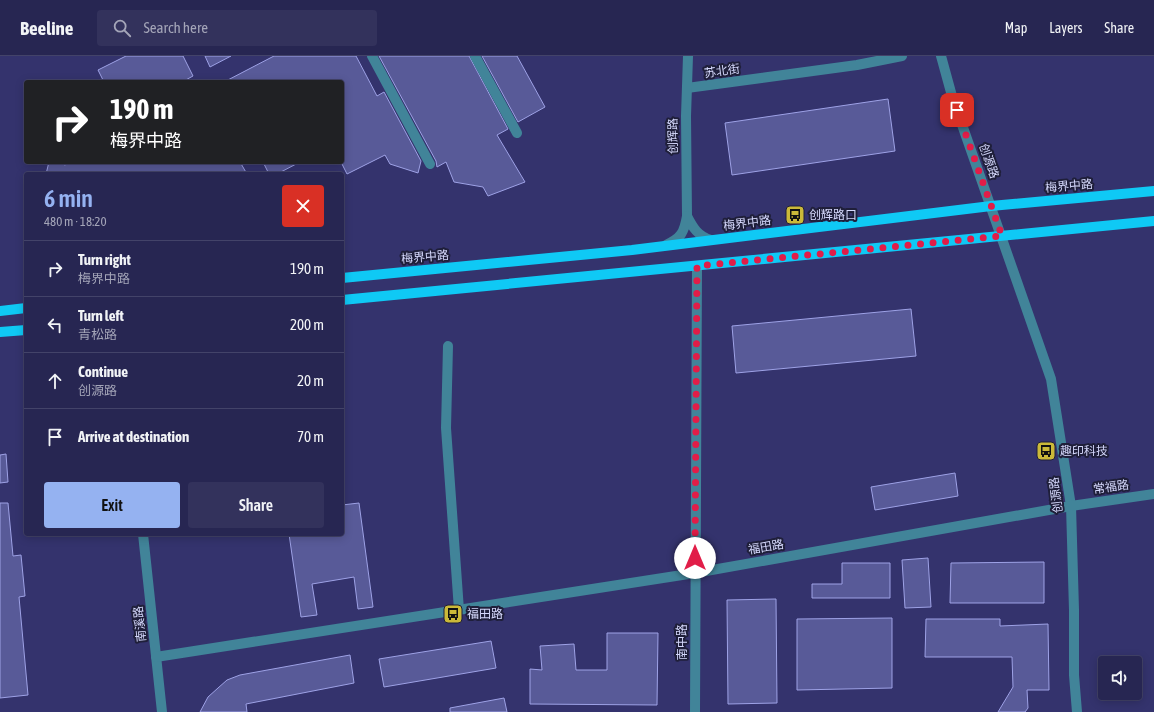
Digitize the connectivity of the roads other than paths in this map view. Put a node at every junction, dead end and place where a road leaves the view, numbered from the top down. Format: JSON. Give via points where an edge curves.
{"nodes":[{"id":1,"x":372,"y":56,"type":"edge"},
{"id":2,"x":475,"y":56,"type":"edge"},
{"id":3,"x":688,"y":56,"type":"edge"},
{"id":4,"x":902,"y":56,"type":"edge"},
{"id":5,"x":941,"y":56,"type":"edge"},
{"id":6,"x":687,"y":88,"type":"junction"},
{"id":7,"x":517,"y":134,"type":"dead end"},
{"id":8,"x":430,"y":164,"type":"dead end"},
{"id":9,"x":1154,"y":191,"type":"edge"},
{"id":10,"x":991,"y":206,"type":"junction"},
{"id":11,"x":687,"y":216,"type":"junction"},
{"id":12,"x":1154,"y":221,"type":"edge"},
{"id":13,"x":1002,"y":236,"type":"junction"},
{"id":14,"x":711,"y":240,"type":"junction"},
{"id":15,"x":665,"y":246,"type":"junction"},
{"id":16,"x":697,"y":266,"type":"junction"},
{"id":17,"x":344,"y":278,"type":"edge"},
{"id":18,"x":344,"y":300,"type":"edge"},
{"id":19,"x":24,"y":308,"type":"edge"},
{"id":20,"x":0,"y":311,"type":"edge"},
{"id":21,"x":24,"y":330,"type":"edge"},
{"id":22,"x":0,"y":332,"type":"edge"},
{"id":23,"x":448,"y":346,"type":"dead end"},
{"id":24,"x":1154,"y":494,"type":"edge"},
{"id":25,"x":1071,"y":506,"type":"junction"},
{"id":26,"x":143,"y":536,"type":"edge"},
{"id":27,"x":695,"y":573,"type":"junction"},
{"id":28,"x":459,"y":610,"type":"junction"},
{"id":29,"x":156,"y":657,"type":"junction"},
{"id":30,"x":162,"y":712,"type":"edge"},
{"id":31,"x":695,"y":712,"type":"edge"},
{"id":32,"x":1077,"y":712,"type":"edge"}],
"edges":[{"from":1,"to":8,"type":"street"},
{"from":2,"to":7,"type":"street"},
{"from":3,"to":6,"type":"street","name":"创辉路"},
{"from":4,"to":6,"type":"street","name":"苏北街","via":[[857,65]]},
{"from":5,"to":10,"type":"street","name":"创源路","via":[[952,96]]},
{"from":6,"to":11,"type":"street","name":"创辉路"},
{"from":9,"to":10,"type":"main road","name":"梅界中路"},
{"from":10,"to":13,"type":"street","name":"创源路"},
{"from":10,"to":14,"type":"main road","name":"梅界中路"},
{"from":11,"to":14,"type":"street","via":[[695,231]]},
{"from":11,"to":15,"type":"street","via":[[682,234]]},
{"from":12,"to":13,"type":"main road"},
{"from":13,"to":16,"type":"main road"},
{"from":13,"to":25,"type":"street","name":"创源路","via":[[1051,379]]},
{"from":14,"to":15,"type":"main road","name":"梅界中路"},
{"from":15,"to":17,"type":"main road","name":"梅界中路"},
{"from":16,"to":18,"type":"main road"},
{"from":16,"to":27,"type":"street","name":"南中路"},
{"from":19,"to":20,"type":"main road"},
{"from":21,"to":22,"type":"main road"},
{"from":23,"to":28,"type":"street","via":[[446,428]]},
{"from":24,"to":25,"type":"street","name":"常福路"},
{"from":25,"to":27,"type":"street","name":"福田路"},
{"from":25,"to":32,"type":"street","name":"创源路"},
{"from":26,"to":29,"type":"street","name":"南溪路"},
{"from":27,"to":28,"type":"street","name":"福田路"},
{"from":27,"to":31,"type":"street","name":"南中路"},
{"from":28,"to":29,"type":"street","name":"福田路"},
{"from":29,"to":30,"type":"street","name":"南溪路"}]}
